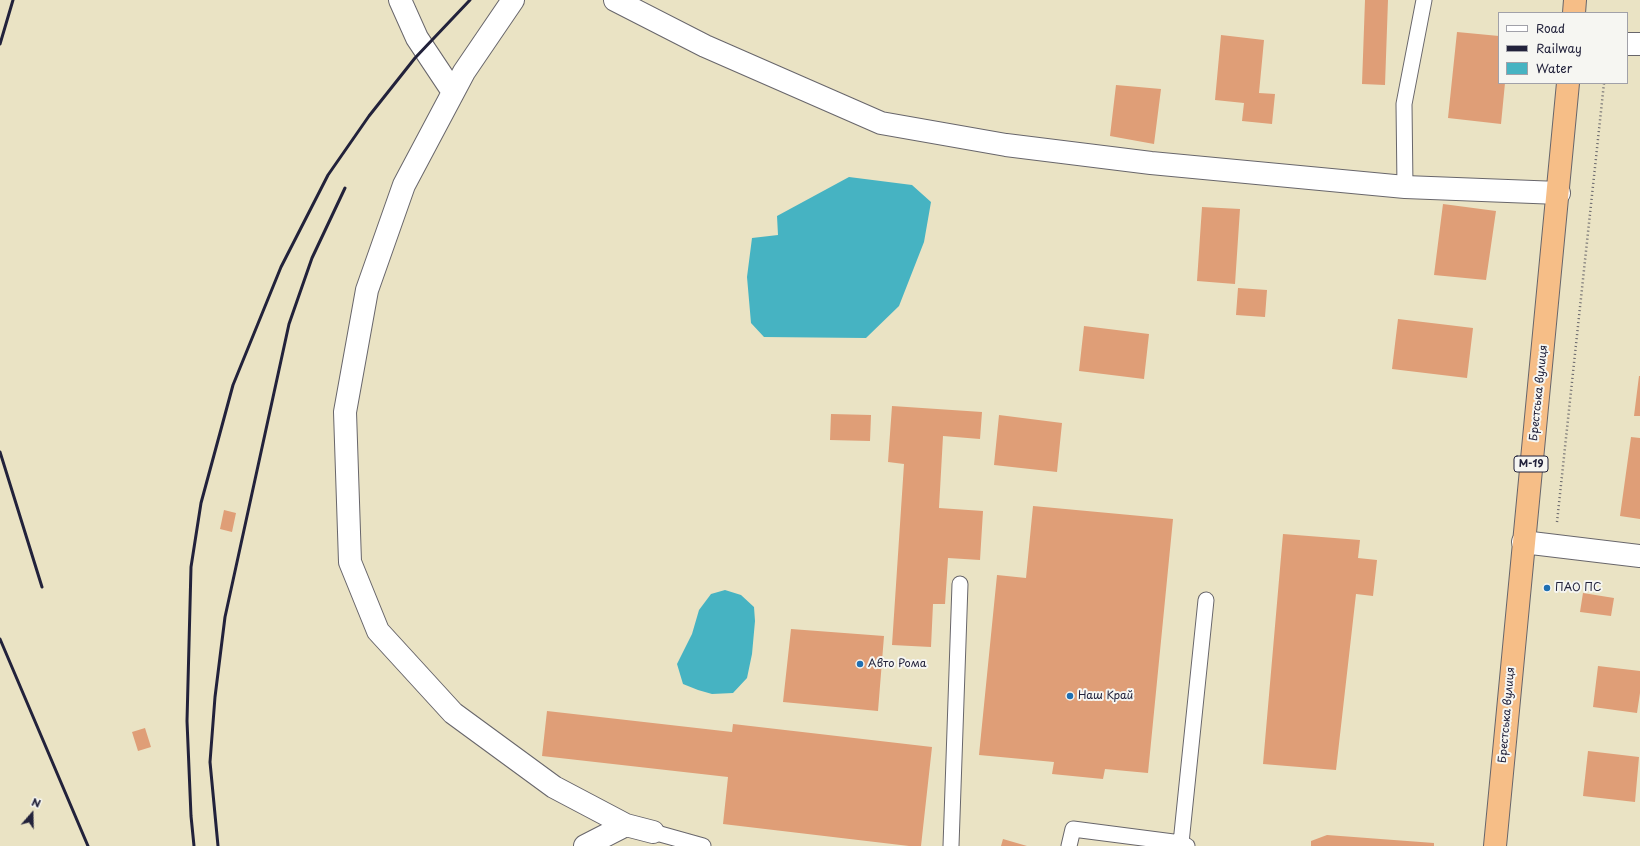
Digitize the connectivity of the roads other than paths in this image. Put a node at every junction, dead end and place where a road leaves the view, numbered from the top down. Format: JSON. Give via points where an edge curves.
{"nodes":[{"id":1,"x":400,"y":0,"type":"edge"},
{"id":2,"x":513,"y":0,"type":"edge"},
{"id":3,"x":615,"y":0,"type":"edge"},
{"id":4,"x":1424,"y":0,"type":"edge"},
{"id":5,"x":1575,"y":0,"type":"edge"},
{"id":6,"x":1574,"y":12,"type":"edge"},
{"id":7,"x":1628,"y":44,"type":"edge"},
{"id":8,"x":1640,"y":44,"type":"edge"},
{"id":9,"x":1568,"y":84,"type":"edge"},
{"id":10,"x":453,"y":92,"type":"junction"},
{"id":11,"x":1405,"y":187,"type":"junction"},
{"id":12,"x":1559,"y":193,"type":"junction"},
{"id":13,"x":1523,"y":542,"type":"junction"},
{"id":14,"x":1640,"y":556,"type":"edge"},
{"id":15,"x":960,"y":584,"type":"dead end"},
{"id":16,"x":1206,"y":600,"type":"dead end"},
{"id":17,"x":626,"y":825,"type":"junction"},
{"id":18,"x":653,"y":832,"type":"joint"},
{"id":19,"x":1184,"y":844,"type":"edge"},
{"id":20,"x":587,"y":846,"type":"edge"},
{"id":21,"x":703,"y":846,"type":"edge"},
{"id":22,"x":951,"y":846,"type":"edge"},
{"id":23,"x":1069,"y":846,"type":"edge"},
{"id":24,"x":1495,"y":846,"type":"edge"}],
"edges":[{"from":1,"to":10,"type":"street","via":[[417,38]]},
{"from":2,"to":10,"type":"street"},
{"from":3,"to":11,"type":"street","via":[[705,46],[881,123],[1006,145],[1151,164]]},
{"from":4,"to":11,"type":"lane","via":[[1404,104]]},
{"from":5,"to":6,"type":"highway"},
{"from":7,"to":8,"type":"street"},
{"from":9,"to":12,"type":"highway","name":"Брестська вулиця","number":"М-19"},
{"from":10,"to":17,"type":"street","via":[[404,185],[367,290],[345,412],[350,562],[378,631],[453,713],[554,787]]},
{"from":11,"to":12,"type":"street"},
{"from":12,"to":13,"type":"highway","name":"Брестська вулиця","number":"М-19"},
{"from":13,"to":14,"type":"street"},
{"from":13,"to":24,"type":"highway","name":"Брестська вулиця","number":"М-19"},
{"from":15,"to":22,"type":"lane"},
{"from":16,"to":19,"type":"lane"},
{"from":17,"to":18,"type":"street"},
{"from":17,"to":20,"type":"street"},
{"from":18,"to":21,"type":"lane"},
{"from":19,"to":23,"type":"lane","via":[[1073,829]]}]}
